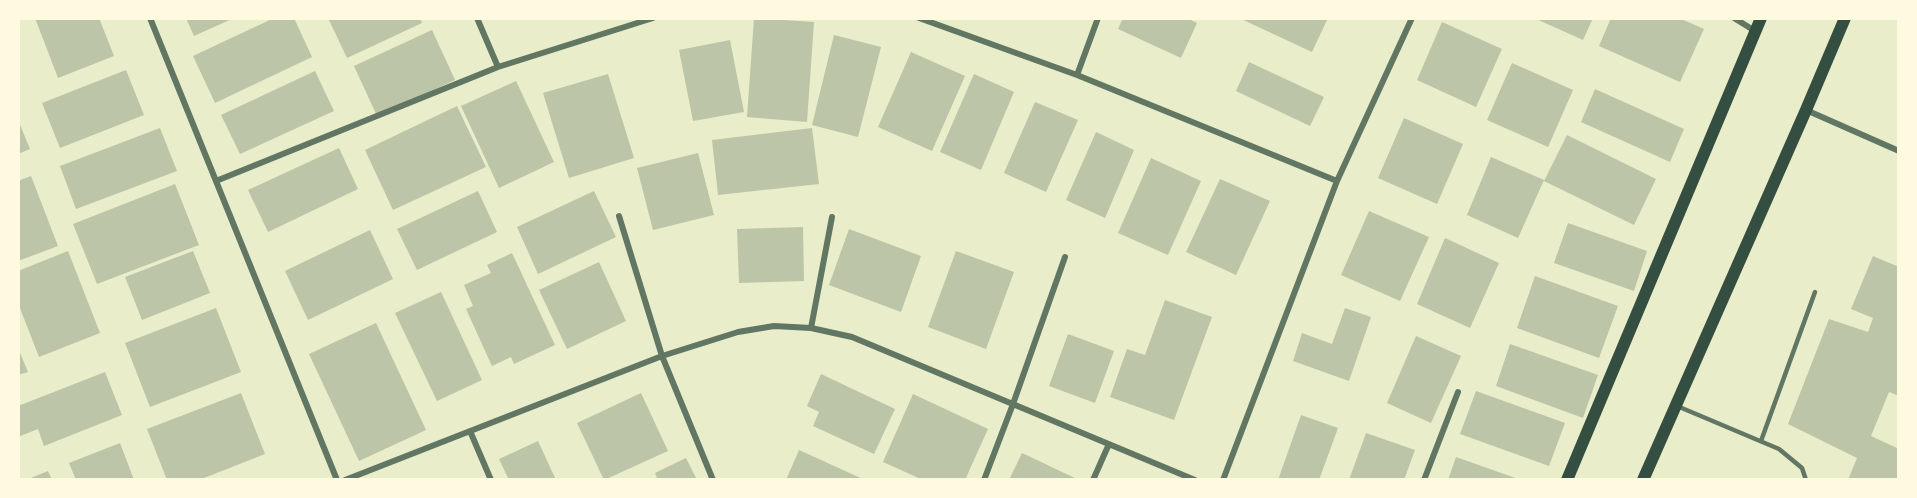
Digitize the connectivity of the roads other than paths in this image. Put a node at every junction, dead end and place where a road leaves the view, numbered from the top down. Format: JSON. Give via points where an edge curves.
{"nodes":[{"id":1,"x":150,"y":18,"type":"edge"},
{"id":2,"x":477,"y":18,"type":"edge"},
{"id":3,"x":653,"y":18,"type":"edge"},
{"id":4,"x":919,"y":18,"type":"edge"},
{"id":5,"x":1098,"y":18,"type":"edge"},
{"id":6,"x":1412,"y":18,"type":"edge"},
{"id":7,"x":1734,"y":18,"type":"edge"},
{"id":8,"x":1761,"y":18,"type":"edge"},
{"id":9,"x":1845,"y":18,"type":"edge"},
{"id":10,"x":1755,"y":31,"type":"junction"},
{"id":11,"x":498,"y":67,"type":"junction"},
{"id":12,"x":1077,"y":75,"type":"junction"},
{"id":13,"x":1806,"y":110,"type":"junction"},
{"id":14,"x":1899,"y":151,"type":"edge"},
{"id":15,"x":1337,"y":181,"type":"junction"},
{"id":16,"x":216,"y":182,"type":"junction"},
{"id":17,"x":619,"y":216,"type":"dead end"},
{"id":18,"x":832,"y":217,"type":"dead end"},
{"id":19,"x":1065,"y":257,"type":"dead end"},
{"id":20,"x":1815,"y":292,"type":"dead end"},
{"id":21,"x":811,"y":328,"type":"junction"},
{"id":22,"x":662,"y":356,"type":"junction"},
{"id":23,"x":1458,"y":392,"type":"dead end"},
{"id":24,"x":1014,"y":404,"type":"junction"},
{"id":25,"x":1676,"y":405,"type":"junction"},
{"id":26,"x":470,"y":431,"type":"junction"},
{"id":27,"x":1761,"y":441,"type":"junction"},
{"id":28,"x":1109,"y":444,"type":"junction"},
{"id":29,"x":338,"y":480,"type":"edge"},
{"id":30,"x":345,"y":480,"type":"edge"},
{"id":31,"x":491,"y":480,"type":"edge"},
{"id":32,"x":713,"y":480,"type":"edge"},
{"id":33,"x":984,"y":480,"type":"edge"},
{"id":34,"x":1093,"y":480,"type":"edge"},
{"id":35,"x":1195,"y":480,"type":"edge"},
{"id":36,"x":1223,"y":480,"type":"edge"},
{"id":37,"x":1424,"y":480,"type":"edge"},
{"id":38,"x":1568,"y":480,"type":"edge"},
{"id":39,"x":1643,"y":480,"type":"edge"},
{"id":40,"x":1806,"y":480,"type":"edge"}],
"edges":[{"from":1,"to":16,"type":"street"},
{"from":2,"to":11,"type":"street"},
{"from":3,"to":11,"type":"street"},
{"from":4,"to":12,"type":"street"},
{"from":5,"to":12,"type":"street"},
{"from":6,"to":15,"type":"street"},
{"from":7,"to":10,"type":"street"},
{"from":8,"to":10,"type":"main road"},
{"from":9,"to":13,"type":"main road"},
{"from":10,"to":38,"type":"main road"},
{"from":11,"to":16,"type":"street"},
{"from":12,"to":15,"type":"street"},
{"from":13,"to":14,"type":"street"},
{"from":13,"to":25,"type":"main road"},
{"from":15,"to":36,"type":"street"},
{"from":16,"to":29,"type":"street"},
{"from":17,"to":22,"type":"street"},
{"from":18,"to":21,"type":"street"},
{"from":19,"to":24,"type":"street"},
{"from":20,"to":27,"type":"lane"},
{"from":21,"to":22,"type":"street","via":[[774,326],[738,332]]},
{"from":21,"to":24,"type":"street","via":[[852,337]]},
{"from":22,"to":26,"type":"street"},
{"from":22,"to":32,"type":"street"},
{"from":23,"to":37,"type":"street"},
{"from":24,"to":28,"type":"street"},
{"from":24,"to":33,"type":"street"},
{"from":25,"to":27,"type":"lane"},
{"from":25,"to":39,"type":"main road"},
{"from":26,"to":30,"type":"street"},
{"from":26,"to":31,"type":"street"},
{"from":27,"to":40,"type":"lane","via":[[1779,449],[1802,468]]},
{"from":28,"to":34,"type":"street"},
{"from":28,"to":35,"type":"street"}]}
